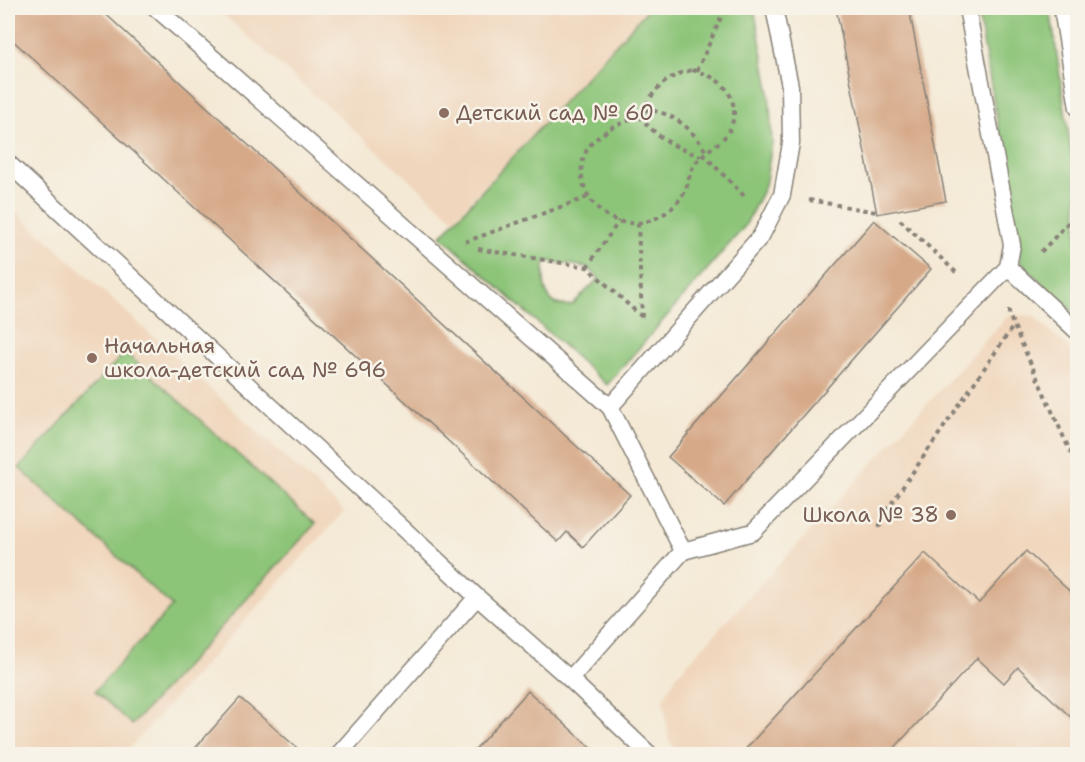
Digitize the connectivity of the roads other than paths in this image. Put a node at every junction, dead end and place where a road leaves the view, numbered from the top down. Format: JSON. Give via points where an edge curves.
{"nodes":[{"id":1,"x":156,"y":8,"type":"edge"},
{"id":2,"x":774,"y":8,"type":"edge"},
{"id":3,"x":968,"y":8,"type":"edge"},
{"id":4,"x":1062,"y":8,"type":"edge"},
{"id":5,"x":1077,"y":108,"type":"edge"},
{"id":6,"x":8,"y":163,"type":"edge"},
{"id":7,"x":1013,"y":272,"type":"junction"},
{"id":8,"x":1077,"y":332,"type":"edge"},
{"id":9,"x":610,"y":407,"type":"junction"},
{"id":10,"x":683,"y":551,"type":"junction"},
{"id":11,"x":477,"y":597,"type":"junction"},
{"id":12,"x":570,"y":679,"type":"junction"},
{"id":13,"x":339,"y":754,"type":"edge"},
{"id":14,"x":649,"y":754,"type":"edge"}],
"edges":[{"from":1,"to":9,"type":"lane"},
{"from":2,"to":9,"type":"lane","via":[[790,86],[791,143],[782,195],[761,236]]},
{"from":3,"to":7,"type":"lane","via":[[1012,245]]},
{"from":4,"to":5,"type":"lane"},
{"from":6,"to":11,"type":"lane"},
{"from":7,"to":8,"type":"lane"},
{"from":7,"to":10,"type":"lane","via":[[981,296],[753,532]]},
{"from":9,"to":10,"type":"lane"},
{"from":10,"to":12,"type":"lane"},
{"from":11,"to":12,"type":"lane"},
{"from":11,"to":13,"type":"lane"},
{"from":12,"to":14,"type":"lane"}]}
